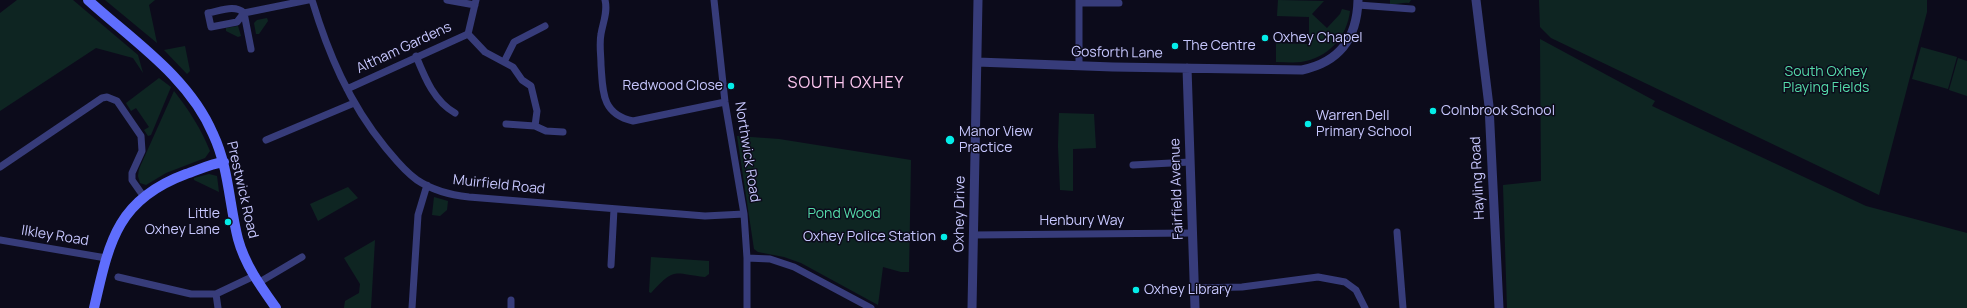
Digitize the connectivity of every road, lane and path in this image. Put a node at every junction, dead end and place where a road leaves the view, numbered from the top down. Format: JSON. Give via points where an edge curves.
{"nodes":[{"id":1,"x":88,"y":0,"type":"edge"},
{"id":2,"x":308,"y":0,"type":"edge"},
{"id":3,"x":312,"y":0,"type":"edge"},
{"id":4,"x":447,"y":0,"type":"edge"},
{"id":5,"x":605,"y":0,"type":"edge"},
{"id":6,"x":714,"y":0,"type":"edge"},
{"id":7,"x":978,"y":0,"type":"edge"},
{"id":8,"x":1476,"y":0,"type":"edge"},
{"id":9,"x":475,"y":2,"type":"edge"},
{"id":10,"x":1079,"y":2,"type":"edge"},
{"id":11,"x":1100,"y":2,"type":"edge"},
{"id":12,"x":1358,"y":2,"type":"edge"},
{"id":13,"x":1119,"y":3,"type":"dead end"},
{"id":14,"x":1412,"y":9,"type":"dead end"},
{"id":15,"x":244,"y":13,"type":"junction"},
{"id":16,"x":546,"y":26,"type":"dead end"},
{"id":17,"x":468,"y":34,"type":"junction"},
{"id":18,"x":251,"y":49,"type":"dead end"},
{"id":19,"x":416,"y":56,"type":"junction"},
{"id":20,"x":504,"y":62,"type":"junction"},
{"id":21,"x":977,"y":62,"type":"junction"},
{"id":22,"x":1079,"y":66,"type":"junction"},
{"id":23,"x":1187,"y":68,"type":"junction"},
{"id":24,"x":347,"y":89,"type":"junction"},
{"id":25,"x":725,"y":102,"type":"junction"},
{"id":26,"x":354,"y":103,"type":"junction"},
{"id":27,"x":455,"y":114,"type":"dead end"},
{"id":28,"x":506,"y":124,"type":"dead end"},
{"id":29,"x":535,"y":126,"type":"junction"},
{"id":30,"x":563,"y":132,"type":"dead end"},
{"id":31,"x":266,"y":140,"type":"dead end"},
{"id":32,"x":224,"y":162,"type":"junction"},
{"id":33,"x":1190,"y":162,"type":"junction"},
{"id":34,"x":1133,"y":164,"type":"dead end"},
{"id":35,"x":0,"y":167,"type":"edge"},
{"id":36,"x":427,"y":185,"type":"junction"},
{"id":37,"x":144,"y":197,"type":"junction"},
{"id":38,"x":614,"y":209,"type":"junction"},
{"id":39,"x":744,"y":214,"type":"junction"},
{"id":40,"x":1397,"y":232,"type":"dead end"},
{"id":41,"x":1192,"y":233,"type":"junction"},
{"id":42,"x":973,"y":235,"type":"junction"},
{"id":43,"x":0,"y":240,"type":"edge"},
{"id":44,"x":302,"y":257,"type":"dead end"},
{"id":45,"x":106,"y":258,"type":"junction"},
{"id":46,"x":746,"y":258,"type":"junction"},
{"id":47,"x":611,"y":265,"type":"dead end"},
{"id":48,"x":118,"y":277,"type":"dead end"},
{"id":49,"x":256,"y":280,"type":"junction"},
{"id":50,"x":1194,"y":288,"type":"junction"},
{"id":51,"x":216,"y":294,"type":"junction"},
{"id":52,"x":511,"y":300,"type":"dead end"},
{"id":53,"x":94,"y":308,"type":"edge"},
{"id":54,"x":218,"y":308,"type":"edge"},
{"id":55,"x":276,"y":308,"type":"edge"},
{"id":56,"x":412,"y":308,"type":"edge"},
{"id":57,"x":511,"y":308,"type":"edge"},
{"id":58,"x":747,"y":308,"type":"edge"},
{"id":59,"x":871,"y":308,"type":"edge"},
{"id":60,"x":972,"y":308,"type":"edge"},
{"id":61,"x":1195,"y":308,"type":"edge"},
{"id":62,"x":1365,"y":308,"type":"edge"},
{"id":63,"x":1403,"y":308,"type":"edge"},
{"id":64,"x":1499,"y":308,"type":"edge"}],
"edges":[{"from":1,"to":32,"type":"main road","name":"Prestwick Road","via":[[166,69],[190,96],[213,133]]},
{"from":2,"to":15,"type":"street"},
{"from":3,"to":24,"type":"street","name":"Muirfield Road","via":[[329,52]]},
{"from":4,"to":9,"type":"street"},
{"from":5,"to":25,"type":"street","via":[[606,10],[600,43],[602,78],[605,99],[612,111],[633,121]]},
{"from":6,"to":25,"type":"street","name":"Northwick Road"},
{"from":7,"to":21,"type":"street","name":"Oxhey Drive"},
{"from":8,"to":64,"type":"street","name":"Hayling Road","via":[[1489,106]]},
{"from":9,"to":17,"type":"street"},
{"from":10,"to":11,"type":"street"},
{"from":10,"to":22,"type":"street"},
{"from":11,"to":13,"type":"street"},
{"from":12,"to":14,"type":"street"},
{"from":12,"to":23,"type":"street","name":"Gosforth Lane","via":[[1357,21],[1350,38],[1334,56],[1317,66],[1295,70]]},
{"from":15,"to":15,"type":"street","via":[[234,8],[208,13],[211,27],[237,22]]},
{"from":15,"to":18,"type":"street"},
{"from":16,"to":20,"type":"street","via":[[514,42]]},
{"from":17,"to":19,"type":"street","name":"Altham Gardens"},
{"from":17,"to":20,"type":"street","name":"Altham Gardens","via":[[485,52]]},
{"from":19,"to":24,"type":"street","name":"Altham Gardens"},
{"from":19,"to":27,"type":"street","via":[[429,88],[448,110]]},
{"from":20,"to":29,"type":"street","name":"Altham Gardens","via":[[513,67],[530,86],[537,111]]},
{"from":21,"to":22,"type":"street","name":"Gosforth Lane"},
{"from":21,"to":42,"type":"street","name":"Oxhey Drive"},
{"from":22,"to":23,"type":"street","name":"Gosforth Lane"},
{"from":23,"to":33,"type":"street","name":"Fairfield Avenue"},
{"from":24,"to":26,"type":"street","name":"Muirfield Road"},
{"from":25,"to":39,"type":"street","name":"Northwick Road"},
{"from":26,"to":31,"type":"street"},
{"from":26,"to":36,"type":"street","name":"Muirfield Road","via":[[400,164]]},
{"from":28,"to":29,"type":"street"},
{"from":29,"to":30,"type":"street","via":[[546,131]]},
{"from":32,"to":37,"type":"main road","via":[[176,178]]},
{"from":32,"to":49,"type":"main road","name":"Prestwick Road","via":[[239,241]]},
{"from":33,"to":34,"type":"street"},
{"from":33,"to":41,"type":"street","name":"Fairfield Avenue"},
{"from":35,"to":37,"type":"street","via":[[107,97],[117,101],[141,136],[142,151],[132,173],[132,180]]},
{"from":36,"to":38,"type":"street","name":"Muirfield Road","via":[[457,196]]},
{"from":36,"to":56,"type":"street","via":[[418,215]]},
{"from":37,"to":45,"type":"main road","via":[[124,218],[114,234]]},
{"from":38,"to":39,"type":"street","name":"Muirfield Road","via":[[704,216]]},
{"from":38,"to":47,"type":"street"},
{"from":39,"to":46,"type":"street","name":"Northwick Road"},
{"from":40,"to":63,"type":"street"},
{"from":41,"to":42,"type":"street","name":"Henbury Way"},
{"from":41,"to":50,"type":"street","name":"Fairfield Avenue"},
{"from":42,"to":60,"type":"street","name":"Oxhey Drive"},
{"from":43,"to":45,"type":"street","name":"Ilkley Road"},
{"from":44,"to":49,"type":"street"},
{"from":45,"to":53,"type":"main road"},
{"from":46,"to":58,"type":"street","name":"Northwick Road"},
{"from":46,"to":59,"type":"street","via":[[770,259],[794,267]]},
{"from":48,"to":51,"type":"street","via":[[191,294]]},
{"from":49,"to":51,"type":"street"},
{"from":49,"to":55,"type":"main road","name":"Prestwick Road"},
{"from":50,"to":61,"type":"street","name":"Fairfield Avenue"},
{"from":50,"to":62,"type":"street","via":[[1242,287],[1318,277],[1345,282],[1356,290]]},
{"from":51,"to":54,"type":"street"},
{"from":52,"to":57,"type":"street"}]}
